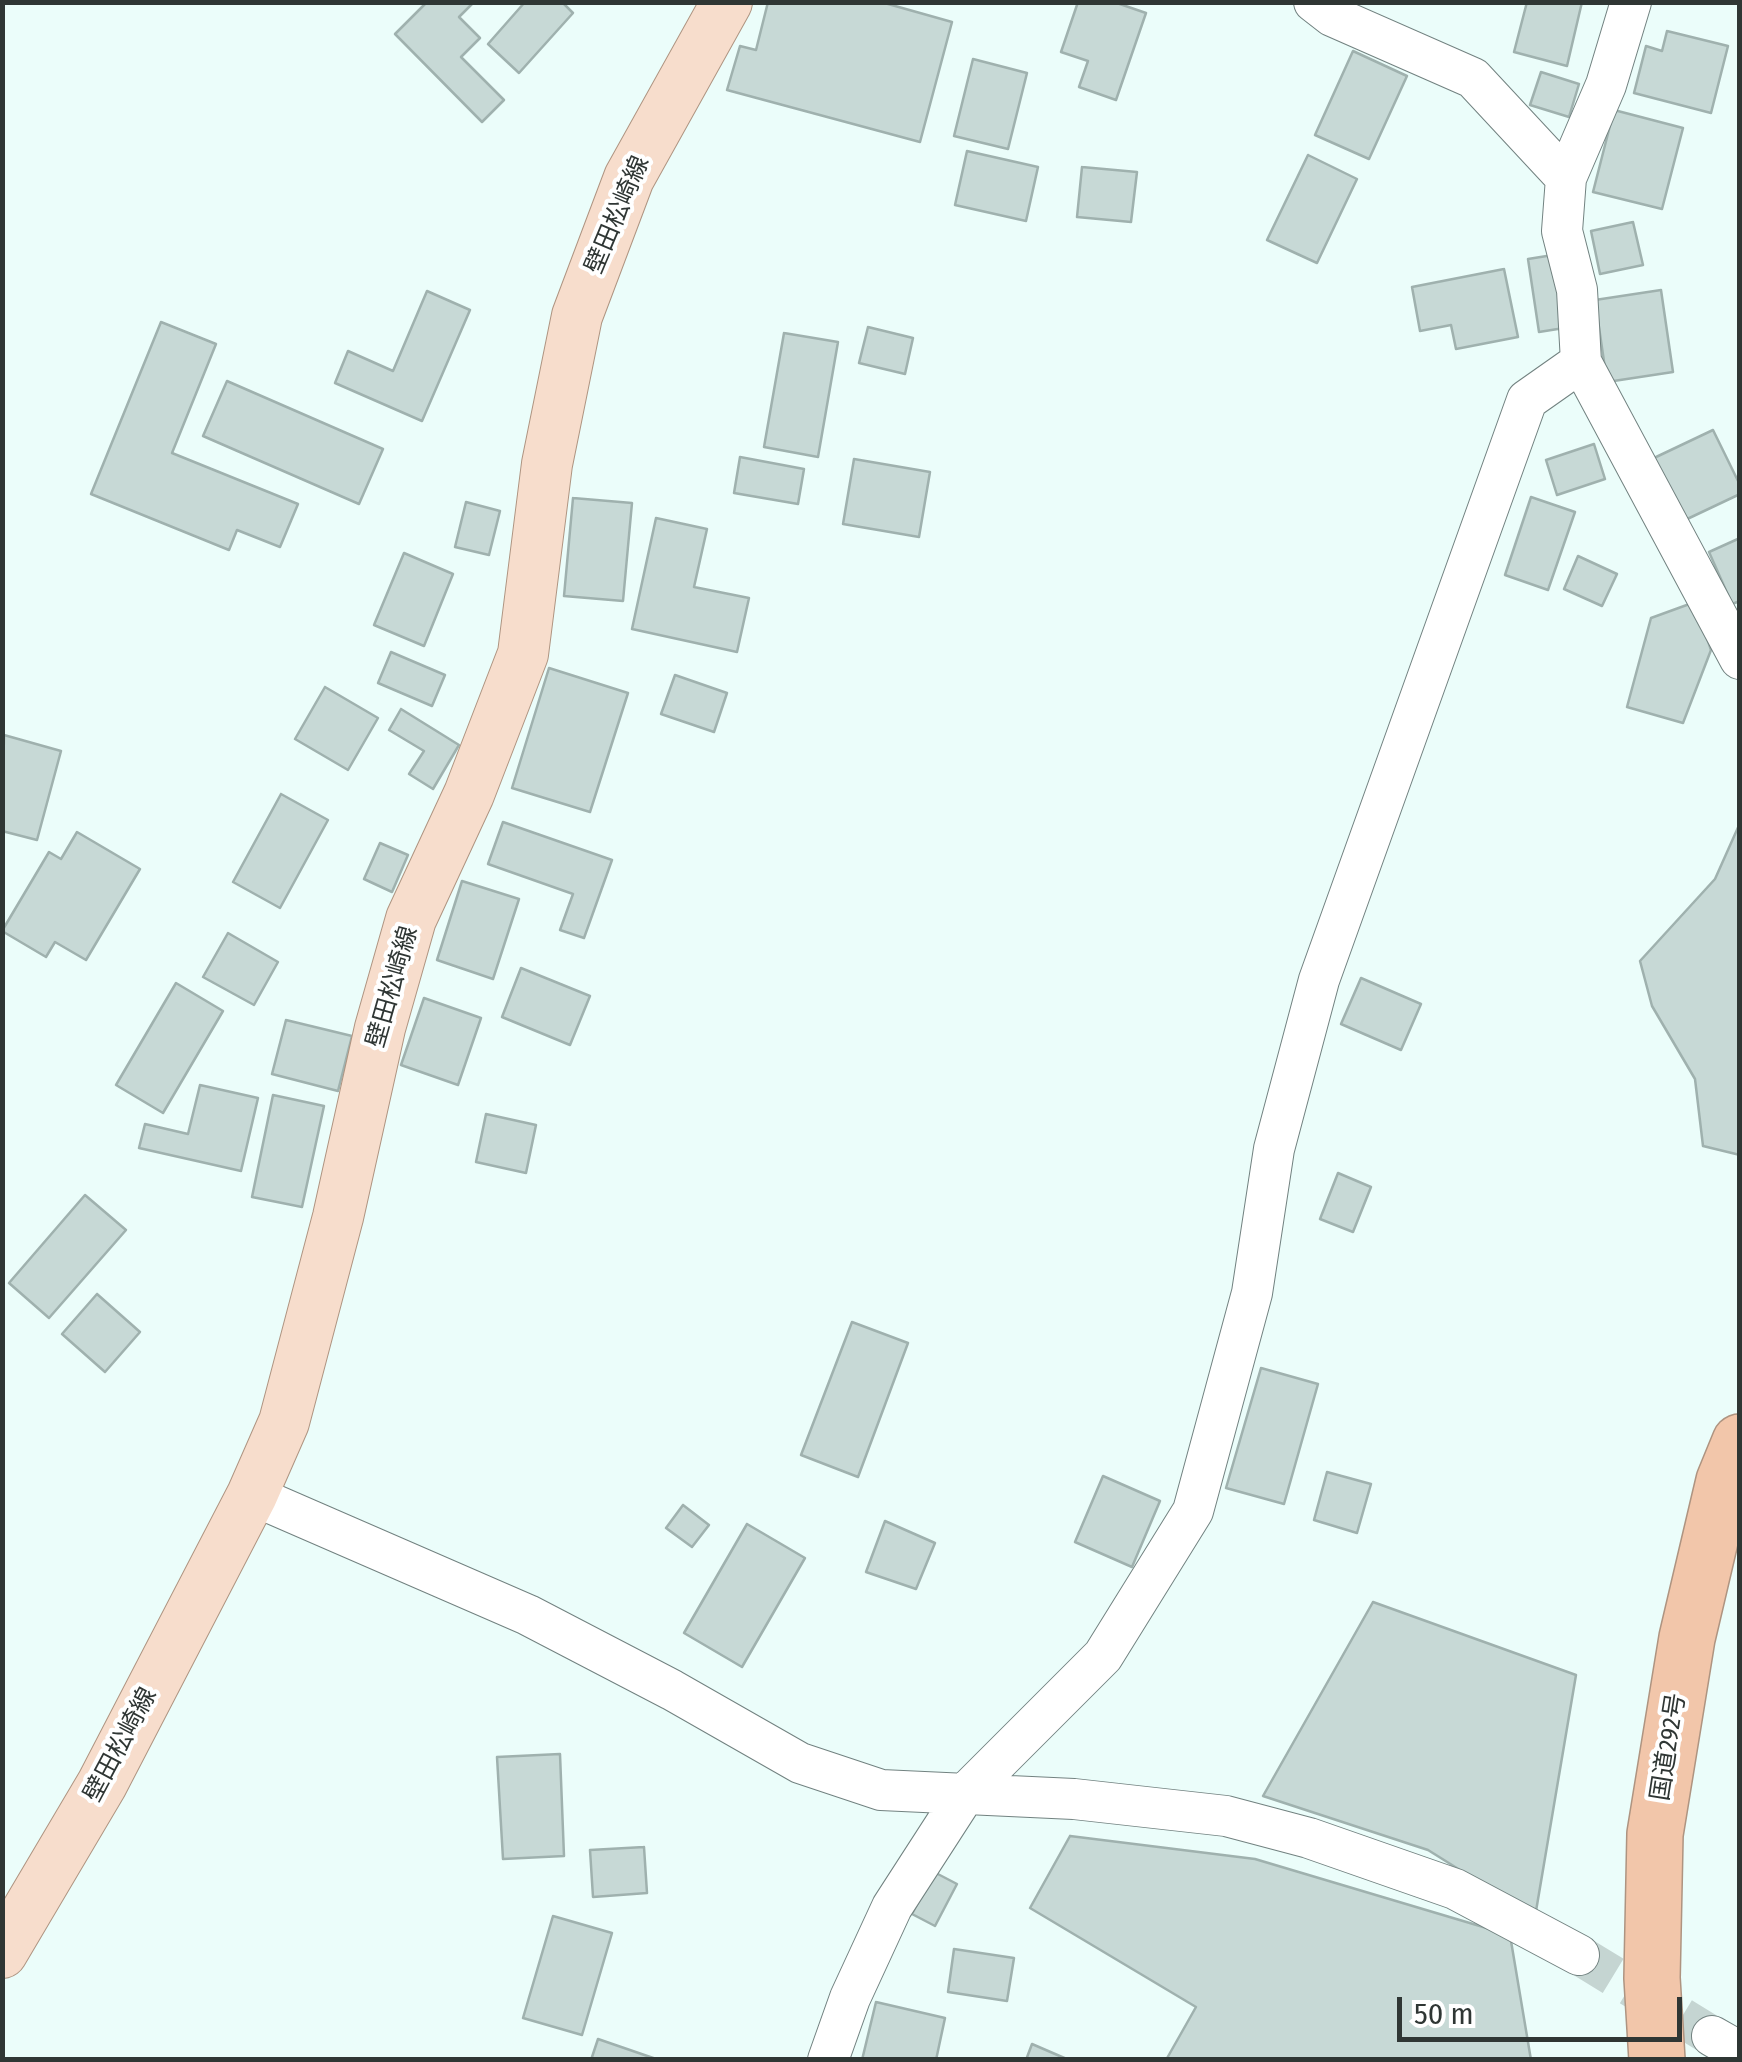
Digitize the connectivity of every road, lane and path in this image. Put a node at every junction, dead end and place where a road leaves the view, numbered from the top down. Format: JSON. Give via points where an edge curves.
{"nodes":[{"id":1,"x":728,"y":2,"type":"edge"},
{"id":2,"x":1314,"y":2,"type":"edge"},
{"id":3,"x":1631,"y":2,"type":"edge"},
{"id":4,"x":1566,"y":178,"type":"junction"},
{"id":5,"x":1581,"y":362,"type":"junction"},
{"id":6,"x":1740,"y":659,"type":"edge"},
{"id":7,"x":1740,"y":1442,"type":"edge"},
{"id":8,"x":252,"y":1494,"type":"junction"},
{"id":9,"x":965,"y":1794,"type":"junction"},
{"id":10,"x":2,"y":1953,"type":"edge"},
{"id":11,"x":1579,"y":1956,"type":"tunnel mouth"},
{"id":12,"x":828,"y":2060,"type":"edge"},
{"id":13,"x":1657,"y":2060,"type":"edge"}],
"edges":[{"from":1,"to":8,"type":"main road","name":"壁田松崎線","via":[[629,178],[577,316],[547,464],[522,654],[469,794],[411,919],[284,1422]]},
{"from":2,"to":4,"type":"street","via":[[1473,78]]},
{"from":3,"to":4,"type":"street","via":[[1606,85]]},
{"from":4,"to":5,"type":"street","via":[[1562,230],[1578,290]]},
{"from":5,"to":6,"type":"street"},
{"from":5,"to":9,"type":"street","via":[[1527,400],[1318,980],[1274,1149],[1252,1293],[1192,1511],[1103,1656]]},
{"from":7,"to":13,"type":"highway","name":"国道292号","via":[[1724,1481],[1687,1638],[1655,1834]]},
{"from":8,"to":9,"type":"street","via":[[528,1615],[800,1763],[880,1790]]},
{"from":8,"to":10,"type":"main road","name":"壁田松崎線","via":[[102,1784]]},
{"from":9,"to":11,"type":"street","via":[[1074,1798],[1243,1820],[1455,1888]]},
{"from":9,"to":12,"type":"street","via":[[892,1908]]}]}
